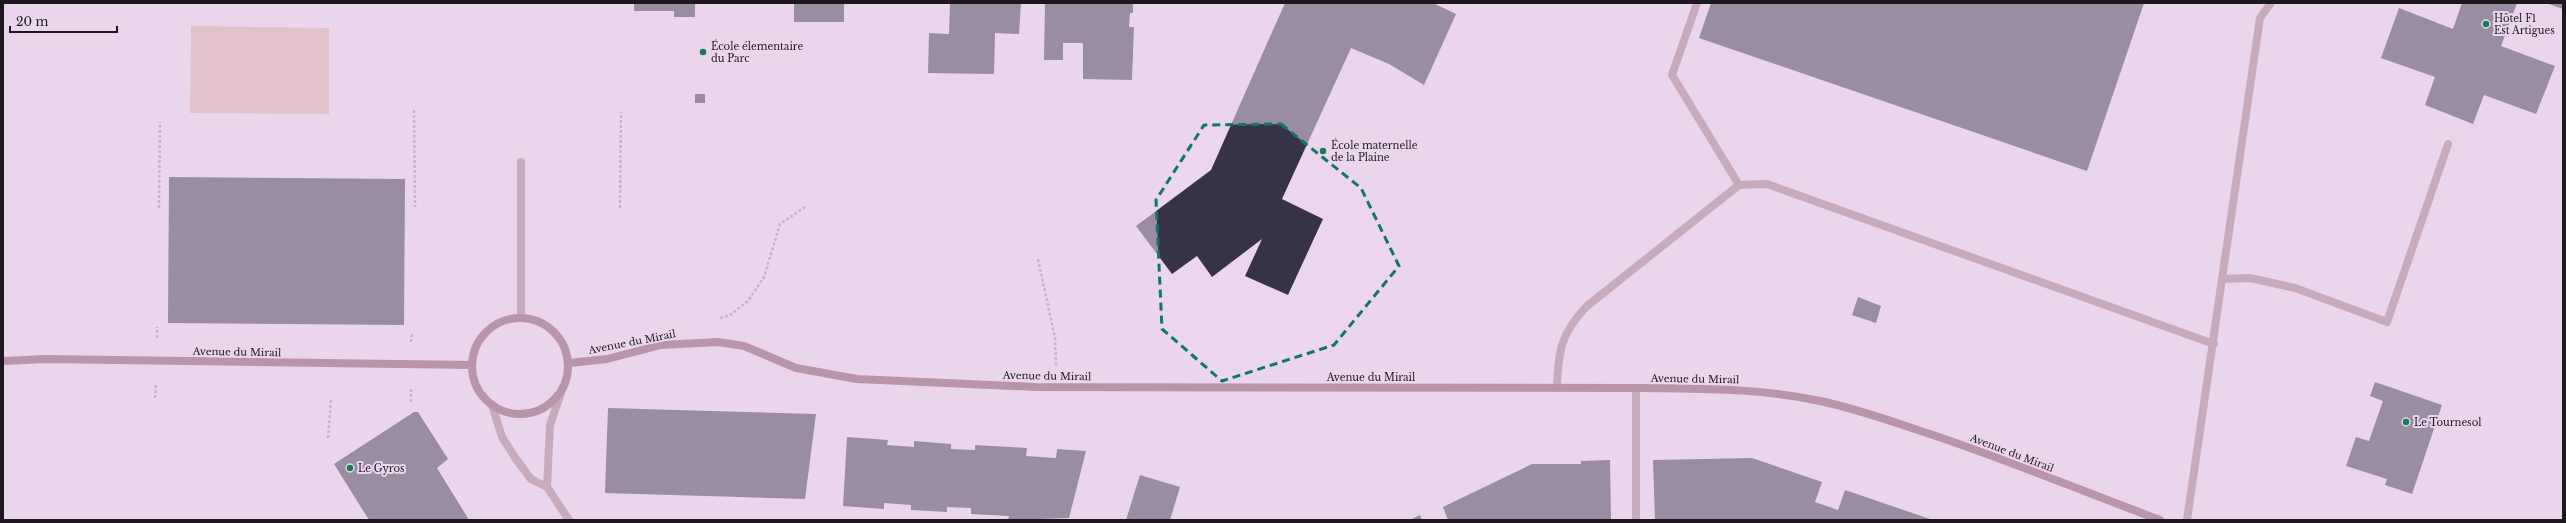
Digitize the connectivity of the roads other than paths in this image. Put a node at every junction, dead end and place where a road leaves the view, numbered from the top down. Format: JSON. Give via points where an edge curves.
{"nodes":[{"id":1,"x":1697,"y":3,"type":"edge"},
{"id":2,"x":2271,"y":3,"type":"edge"},
{"id":3,"x":2448,"y":144,"type":"dead end"},
{"id":4,"x":520,"y":162,"type":"dead end"},
{"id":5,"x":1739,"y":185,"type":"junction"},
{"id":6,"x":2222,"y":279,"type":"junction"},
{"id":7,"x":521,"y":317,"type":"junction"},
{"id":8,"x":2214,"y":344,"type":"junction"},
{"id":9,"x":3,"y":361,"type":"edge"},
{"id":10,"x":569,"y":363,"type":"junction"},
{"id":11,"x":471,"y":365,"type":"junction"},
{"id":12,"x":1557,"y":388,"type":"junction"},
{"id":13,"x":1636,"y":388,"type":"junction"},
{"id":14,"x":561,"y":393,"type":"junction"},
{"id":15,"x":492,"y":406,"type":"junction"},
{"id":16,"x":547,"y":487,"type":"junction"},
{"id":17,"x":567,"y":519,"type":"edge"},
{"id":18,"x":1636,"y":520,"type":"edge"},
{"id":19,"x":2160,"y":520,"type":"edge"},
{"id":20,"x":2187,"y":520,"type":"edge"}],
"edges":[{"from":1,"to":5,"type":"street","via":[[1672,75]]},
{"from":2,"to":6,"type":"street","via":[[2260,18]]},
{"from":3,"to":6,"type":"street","via":[[2387,322],[2294,288],[2250,278]]},
{"from":4,"to":7,"type":"street"},
{"from":5,"to":8,"type":"street","via":[[1766,184]]},
{"from":5,"to":12,"type":"street","via":[[1587,306],[1571,323],[1562,341]]},
{"from":6,"to":8,"type":"street"},
{"from":7,"to":10,"type":"street","via":[[543,323],[556,333],[565,347]]},
{"from":7,"to":11,"type":"street","via":[[495,324],[482,334],[474,349]]},
{"from":8,"to":20,"type":"street"},
{"from":9,"to":11,"type":"street","name":"Avenue du Mirail","via":[[46,359]]},
{"from":10,"to":12,"type":"street","name":"Avenue du Mirail","via":[[607,359],[661,345],[718,342],[744,346],[796,368],[857,379],[1036,387]]},
{"from":10,"to":14,"type":"street","via":[[567,379]]},
{"from":11,"to":15,"type":"street","via":[[473,381],[480,395]]},
{"from":12,"to":13,"type":"street","name":"Avenue du Mirail"},
{"from":13,"to":18,"type":"street"},
{"from":13,"to":19,"type":"street","name":"Avenue du Mirail","via":[[1730,389],[1820,401],[1870,414],[1954,442]]},
{"from":14,"to":15,"type":"street","via":[[550,404],[536,412],[521,415],[506,413]]},
{"from":14,"to":16,"type":"street","via":[[550,425]]},
{"from":15,"to":16,"type":"street","via":[[502,437],[516,459],[531,479]]},
{"from":16,"to":17,"type":"street"}]}
